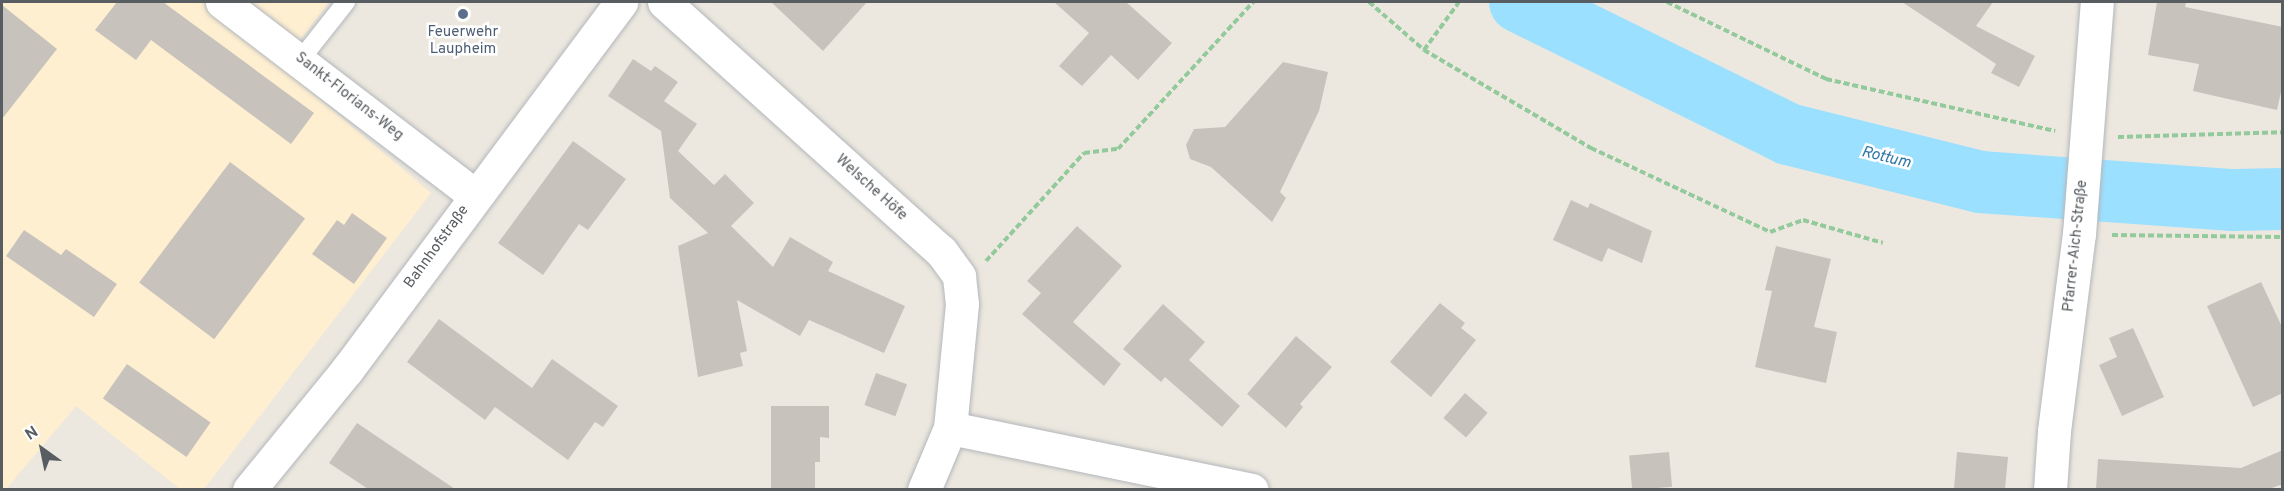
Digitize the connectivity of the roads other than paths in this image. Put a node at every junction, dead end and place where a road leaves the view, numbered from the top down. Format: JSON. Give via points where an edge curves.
{"nodes":[{"id":1,"x":222,"y":2,"type":"edge"},
{"id":2,"x":346,"y":2,"type":"edge"},
{"id":3,"x":621,"y":2,"type":"edge"},
{"id":4,"x":664,"y":2,"type":"edge"},
{"id":5,"x":2097,"y":2,"type":"edge"},
{"id":6,"x":301,"y":59,"type":"junction"},
{"id":7,"x":474,"y":195,"type":"junction"},
{"id":8,"x":951,"y":428,"type":"junction"},
{"id":9,"x":249,"y":489,"type":"edge"},
{"id":10,"x":924,"y":489,"type":"edge"},
{"id":11,"x":1252,"y":489,"type":"edge"},
{"id":12,"x":2050,"y":489,"type":"edge"}],
"edges":[{"from":1,"to":6,"type":"street","name":"Sankt-Florians-Weg"},
{"from":2,"to":6,"type":"lane"},
{"from":3,"to":7,"type":"street","name":"Bahnhofstraße"},
{"from":4,"to":8,"type":"street","name":"Welsche Höfe","via":[[941,250],[959,276],[962,304]]},
{"from":5,"to":12,"type":"street","name":"Pfarrer-Aich-Straße","via":[[2079,223]]},
{"from":6,"to":7,"type":"street","name":"Sankt-Florians-Weg"},
{"from":7,"to":9,"type":"street","name":"Bahnhofstraße","via":[[347,370]]},
{"from":8,"to":10,"type":"street","name":"Welsche Höfe"},
{"from":8,"to":11,"type":"street"}]}
